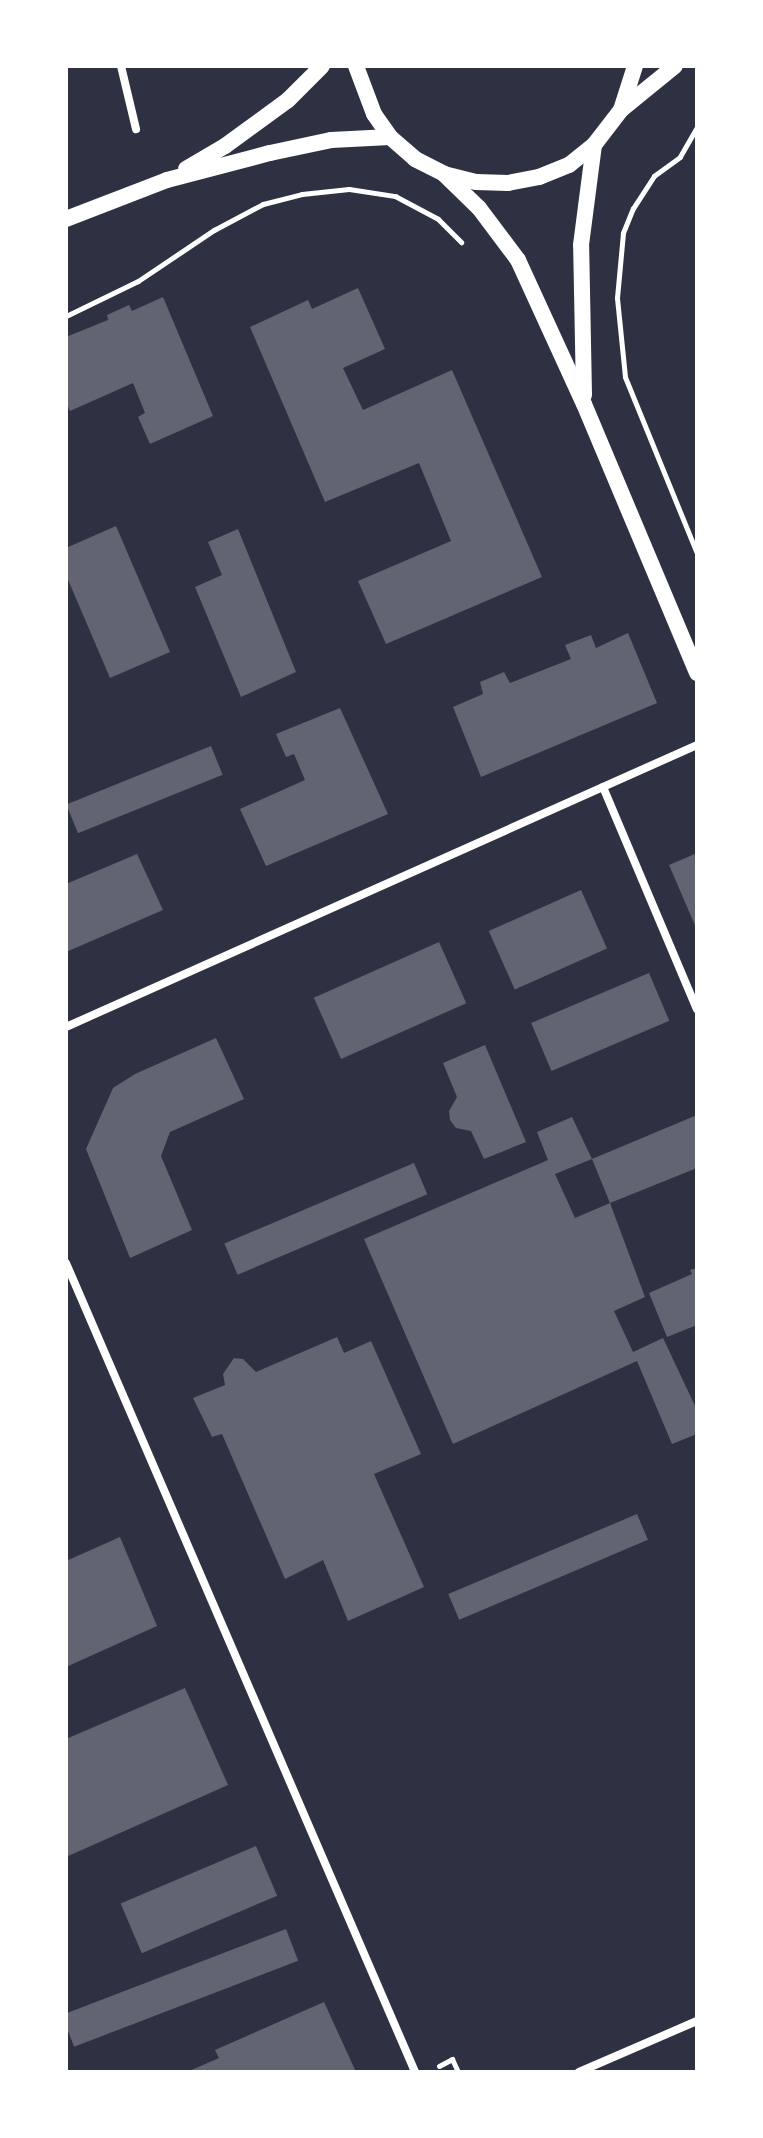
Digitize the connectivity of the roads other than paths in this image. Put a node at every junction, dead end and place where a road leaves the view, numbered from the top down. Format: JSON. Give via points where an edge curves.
{"nodes":[{"id":1,"x":121,"y":66,"type":"edge"},
{"id":2,"x":322,"y":66,"type":"edge"},
{"id":3,"x":356,"y":66,"type":"edge"},
{"id":4,"x":635,"y":66,"type":"edge"},
{"id":5,"x":675,"y":66,"type":"edge"},
{"id":6,"x":621,"y":110,"type":"junction"},
{"id":7,"x":136,"y":129,"type":"dead end"},
{"id":8,"x":390,"y":137,"type":"junction"},
{"id":9,"x":594,"y":145,"type":"junction"},
{"id":10,"x":444,"y":174,"type":"junction"},
{"id":11,"x":167,"y":180,"type":"junction"},
{"id":12,"x":66,"y":219,"type":"edge"},
{"id":13,"x":584,"y":404,"type":"junction"},
{"id":14,"x":697,"y":673,"type":"edge"},
{"id":15,"x":697,"y":745,"type":"edge"},
{"id":16,"x":603,"y":787,"type":"junction"},
{"id":17,"x":697,"y":1009,"type":"edge"},
{"id":18,"x":66,"y":1027,"type":"edge"},
{"id":19,"x":66,"y":1263,"type":"edge"},
{"id":20,"x":697,"y":2021,"type":"edge"},
{"id":21,"x":415,"y":2072,"type":"edge"},
{"id":22,"x":579,"y":2072,"type":"edge"}],
"edges":[{"from":1,"to":7,"type":"street"},
{"from":2,"to":11,"type":"main road","via":[[236,139]]},
{"from":3,"to":8,"type":"main road","via":[[374,114]]},
{"from":4,"to":6,"type":"main road"},
{"from":5,"to":6,"type":"main road"},
{"from":6,"to":9,"type":"main road"},
{"from":8,"to":10,"type":"main road","via":[[415,159]]},
{"from":8,"to":11,"type":"main road","via":[[331,140]]},
{"from":9,"to":10,"type":"main road","via":[[569,165],[508,183]]},
{"from":9,"to":13,"type":"main road","via":[[581,245]]},
{"from":10,"to":13,"type":"main road","via":[[479,208],[518,260]]},
{"from":11,"to":12,"type":"main road"},
{"from":13,"to":14,"type":"main road"},
{"from":15,"to":16,"type":"street"},
{"from":16,"to":17,"type":"street"},
{"from":16,"to":18,"type":"street"},
{"from":19,"to":21,"type":"street"},
{"from":20,"to":22,"type":"street"}]}
